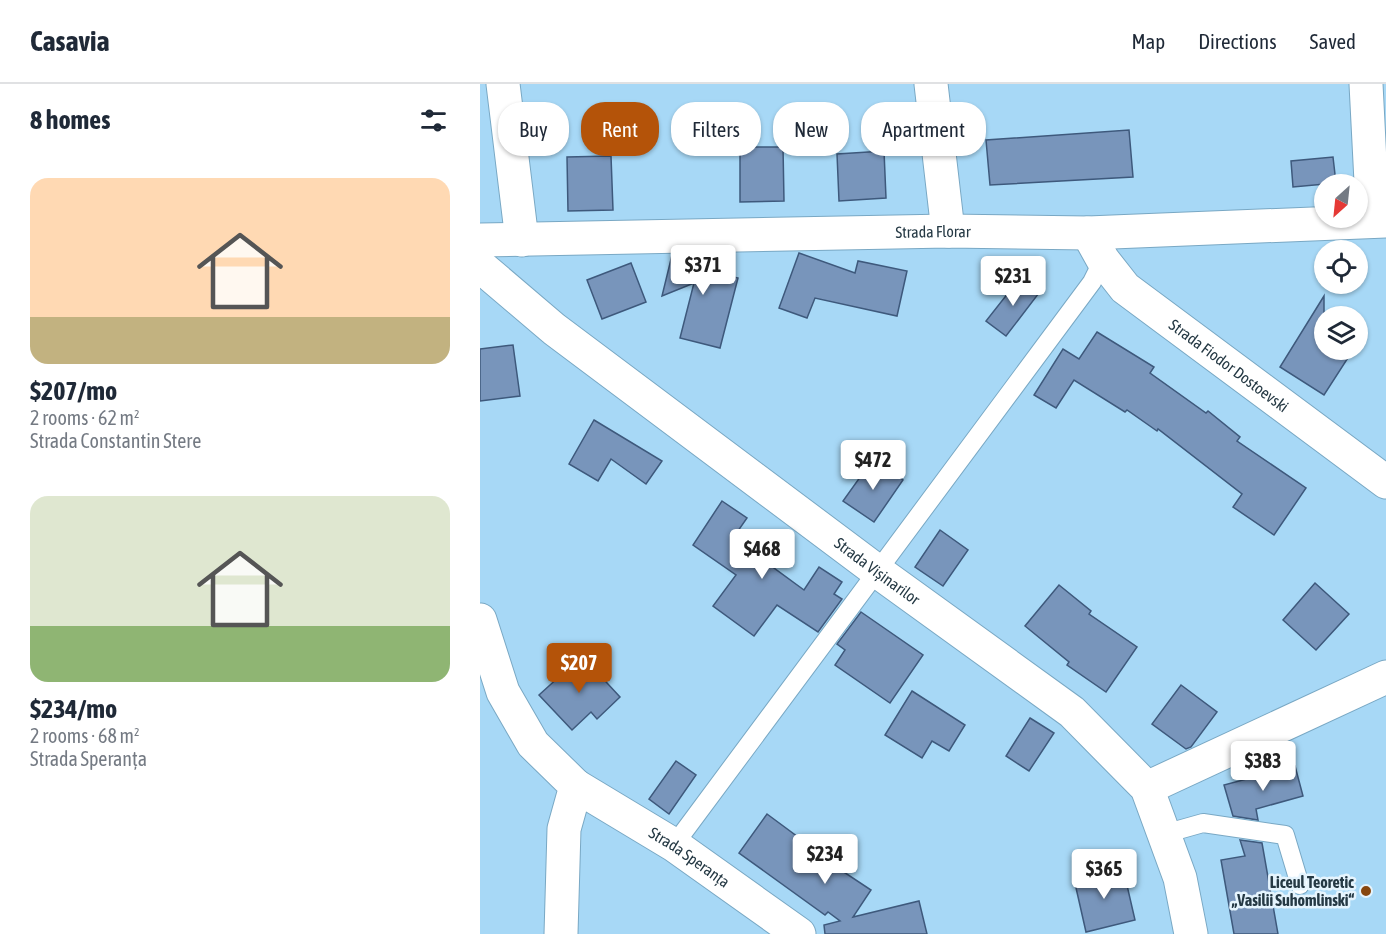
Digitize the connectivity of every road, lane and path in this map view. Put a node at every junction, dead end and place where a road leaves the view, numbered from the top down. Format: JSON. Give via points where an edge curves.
{"nodes":[{"id":1,"x":503,"y":84,"type":"edge"},
{"id":2,"x":931,"y":84,"type":"edge"},
{"id":3,"x":1366,"y":84,"type":"edge"},
{"id":4,"x":1380,"y":221,"type":"edge"},
{"id":5,"x":948,"y":231,"type":"junction"},
{"id":6,"x":522,"y":240,"type":"junction"},
{"id":7,"x":1095,"y":247,"type":"junction"},
{"id":8,"x":481,"y":262,"type":"edge"},
{"id":9,"x":1386,"y":482,"type":"edge"},
{"id":10,"x":877,"y":571,"type":"junction"},
{"id":11,"x":480,"y":620,"type":"edge"},
{"id":12,"x":1386,"y":677,"type":"edge"},
{"id":13,"x":576,"y":786,"type":"junction"},
{"id":14,"x":1147,"y":788,"type":"junction"},
{"id":15,"x":1164,"y":834,"type":"junction"},
{"id":16,"x":674,"y":845,"type":"junction"},
{"id":17,"x":1300,"y":885,"type":"dead end"},
{"id":18,"x":561,"y":934,"type":"edge"},
{"id":19,"x":799,"y":934,"type":"edge"},
{"id":20,"x":1191,"y":934,"type":"edge"}],
"edges":[{"from":1,"to":6,"type":"street"},
{"from":2,"to":5,"type":"street"},
{"from":3,"to":4,"type":"street"},
{"from":4,"to":7,"type":"street","name":"Strada Florar"},
{"from":5,"to":6,"type":"street","name":"Strada Florar"},
{"from":5,"to":7,"type":"street","name":"Strada Florar"},
{"from":6,"to":8,"type":"street","name":"Strada Florar"},
{"from":7,"to":9,"type":"street","name":"Strada Fiodor Dostoevski","via":[[1125,288]]},
{"from":7,"to":10,"type":"lane","via":[[1092,282]]},
{"from":8,"to":10,"type":"street","name":"Strada Vișinarilor","via":[[554,329]]},
{"from":10,"to":14,"type":"street","name":"Strada Vișinarilor","via":[[1072,712]]},
{"from":10,"to":16,"type":"lane"},
{"from":11,"to":13,"type":"street","name":"Strada Speranța","via":[[503,692],[533,744]]},
{"from":12,"to":14,"type":"street"},
{"from":13,"to":16,"type":"street","name":"Strada Speranța"},
{"from":13,"to":18,"type":"street","via":[[564,828]]},
{"from":14,"to":15,"type":"street","name":"Strada Vișinarilor"},
{"from":15,"to":17,"type":"lane","via":[[1203,823],[1285,835]]},
{"from":15,"to":20,"type":"street","name":"Strada Vișinarilor","via":[[1180,878]]},
{"from":16,"to":19,"type":"street","name":"Strada Speranța"}]}
